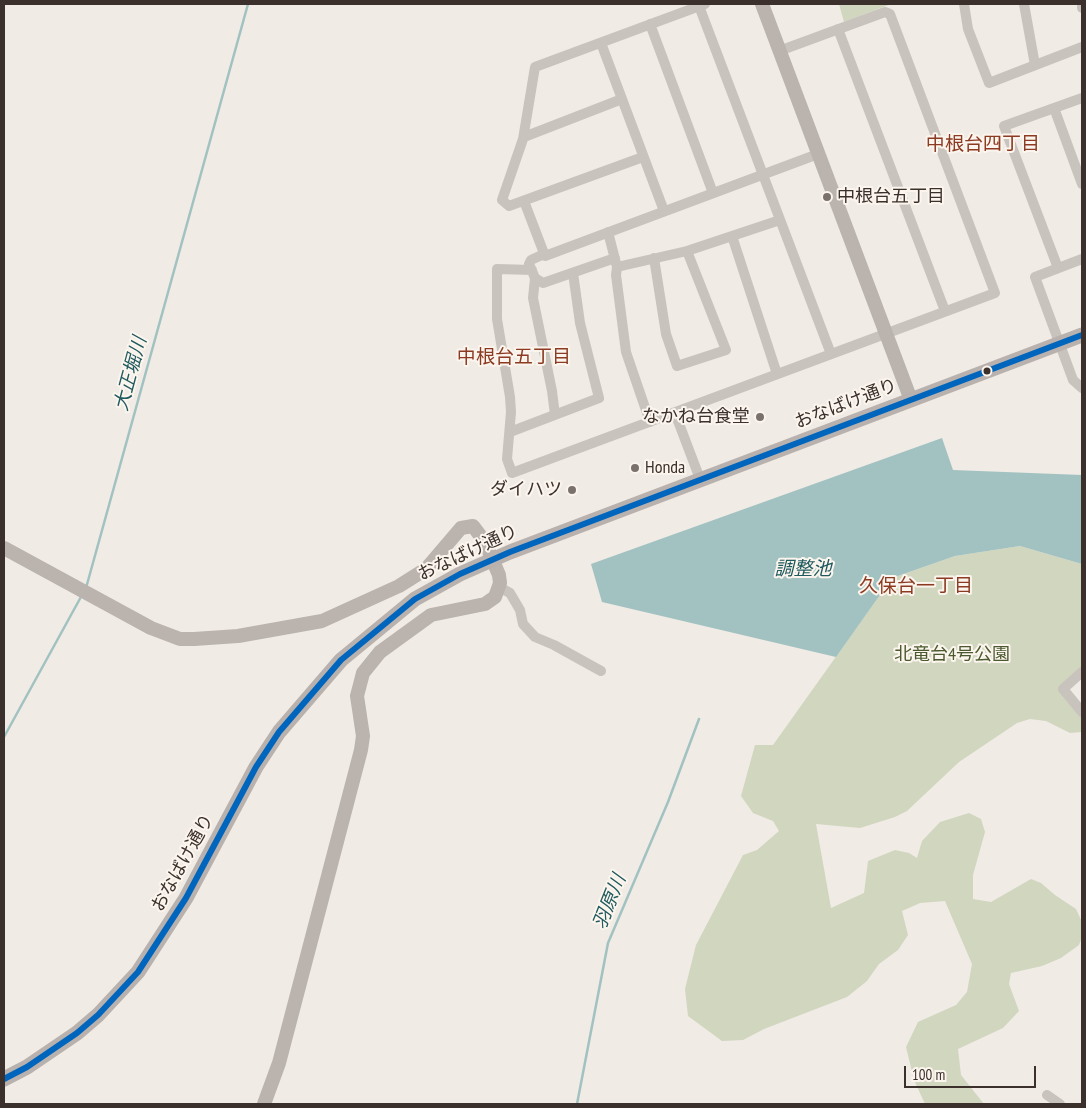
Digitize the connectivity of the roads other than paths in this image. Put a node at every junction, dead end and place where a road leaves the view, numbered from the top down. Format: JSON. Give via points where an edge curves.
{"nodes":[{"id":1,"x":762,"y":4,"type":"edge"},
{"id":2,"x":964,"y":4,"type":"edge"},
{"id":3,"x":1024,"y":4,"type":"edge"},
{"id":4,"x":1082,"y":4,"type":"edge"},
{"id":5,"x":702,"y":5,"type":"edge"},
{"id":6,"x":1082,"y":8,"type":"edge"},
{"id":7,"x":650,"y":24,"type":"junction"},
{"id":8,"x":838,"y":29,"type":"junction"},
{"id":9,"x":600,"y":43,"type":"junction"},
{"id":10,"x":1082,"y":47,"type":"edge"},
{"id":11,"x":779,"y":51,"type":"junction"},
{"id":12,"x":1036,"y":65,"type":"junction"},
{"id":13,"x":1082,"y":98,"type":"edge"},
{"id":14,"x":622,"y":99,"type":"junction"},
{"id":15,"x":1054,"y":108,"type":"junction"},
{"id":16,"x":524,"y":137,"type":"junction"},
{"id":17,"x":818,"y":154,"type":"junction"},
{"id":18,"x":643,"y":157,"type":"junction"},
{"id":19,"x":763,"y":174,"type":"junction"},
{"id":20,"x":1082,"y":184,"type":"edge"},
{"id":21,"x":713,"y":193,"type":"junction"},
{"id":22,"x":524,"y":201,"type":"junction"},
{"id":23,"x":664,"y":211,"type":"junction"},
{"id":24,"x":780,"y":220,"type":"junction"},
{"id":25,"x":608,"y":232,"type":"junction"},
{"id":26,"x":732,"y":236,"type":"junction"},
{"id":27,"x":687,"y":251,"type":"junction"},
{"id":28,"x":544,"y":254,"type":"junction"},
{"id":29,"x":654,"y":258,"type":"junction"},
{"id":30,"x":1082,"y":259,"type":"edge"},
{"id":31,"x":616,"y":262,"type":"junction"},
{"id":32,"x":1058,"y":268,"type":"junction"},
{"id":33,"x":573,"y":273,"type":"junction"},
{"id":34,"x":533,"y":274,"type":"junction"},
{"id":35,"x":945,"y":311,"type":"junction"},
{"id":36,"x":885,"y":334,"type":"junction"},
{"id":37,"x":1082,"y":336,"type":"edge"},
{"id":38,"x":1060,"y":344,"type":"junction"},
{"id":39,"x":831,"y":354,"type":"junction"},
{"id":40,"x":777,"y":374,"type":"junction"},
{"id":41,"x":1082,"y":388,"type":"edge"},
{"id":42,"x":911,"y":400,"type":"junction"},
{"id":43,"x":675,"y":412,"type":"junction"},
{"id":44,"x":555,"y":415,"type":"junction"},
{"id":45,"x":650,"y":422,"type":"junction"},
{"id":46,"x":510,"y":432,"type":"junction"},
{"id":47,"x":700,"y":479,"type":"junction"},
{"id":48,"x":4,"y":548,"type":"edge"},
{"id":49,"x":493,"y":559,"type":"junction"},
{"id":50,"x":499,"y":587,"type":"junction"},
{"id":51,"x":601,"y":671,"type":"dead end"},
{"id":52,"x":1082,"y":672,"type":"edge"},
{"id":53,"x":1082,"y":712,"type":"edge"},
{"id":54,"x":4,"y":1079,"type":"edge"},
{"id":55,"x":1047,"y":1095,"type":"dead end"},
{"id":56,"x":264,"y":1104,"type":"edge"},
{"id":57,"x":1060,"y":1104,"type":"edge"}],
"edges":[{"from":1,"to":11,"type":"street"},
{"from":2,"to":12,"type":"street","via":[[968,29],[989,83]]},
{"from":3,"to":12,"type":"street"},
{"from":4,"to":6,"type":"street"},
{"from":5,"to":7,"type":"street"},
{"from":5,"to":19,"type":"street"},
{"from":7,"to":9,"type":"street"},
{"from":7,"to":21,"type":"street"},
{"from":8,"to":11,"type":"street"},
{"from":8,"to":35,"type":"street"},
{"from":8,"to":35,"type":"street","via":[[885,12],[890,14],[995,293]]},
{"from":9,"to":14,"type":"street"},
{"from":9,"to":16,"type":"street","via":[[535,67]]},
{"from":10,"to":12,"type":"street"},
{"from":11,"to":17,"type":"street"},
{"from":13,"to":15,"type":"street"},
{"from":14,"to":16,"type":"street"},
{"from":14,"to":18,"type":"street"},
{"from":15,"to":20,"type":"street"},
{"from":15,"to":32,"type":"street","via":[[1004,126]]},
{"from":16,"to":22,"type":"street","via":[[502,200],[509,206]]},
{"from":17,"to":19,"type":"street"},
{"from":17,"to":36,"type":"street"},
{"from":18,"to":22,"type":"street"},
{"from":18,"to":23,"type":"street"},
{"from":19,"to":21,"type":"street"},
{"from":19,"to":24,"type":"street"},
{"from":21,"to":23,"type":"street"},
{"from":22,"to":28,"type":"street"},
{"from":23,"to":25,"type":"street"},
{"from":24,"to":26,"type":"street"},
{"from":24,"to":39,"type":"street"},
{"from":25,"to":28,"type":"street"},
{"from":25,"to":31,"type":"street"},
{"from":26,"to":27,"type":"street"},
{"from":26,"to":40,"type":"street"},
{"from":27,"to":29,"type":"street"},
{"from":27,"to":29,"type":"street","via":[[726,350],[676,366],[666,334]]},
{"from":28,"to":34,"type":"street","via":[[531,260],[529,264]]},
{"from":29,"to":31,"type":"street"},
{"from":30,"to":32,"type":"street"},
{"from":31,"to":33,"type":"street"},
{"from":31,"to":45,"type":"street","via":[[626,352]]},
{"from":32,"to":38,"type":"street","via":[[1034,277]]},
{"from":33,"to":34,"type":"street","via":[[543,283]]},
{"from":33,"to":44,"type":"street","via":[[580,323],[599,398]]},
{"from":34,"to":44,"type":"street","via":[[533,298]]},
{"from":34,"to":46,"type":"street","via":[[497,269],[497,319],[508,380]]},
{"from":35,"to":36,"type":"street"},
{"from":36,"to":39,"type":"street"},
{"from":36,"to":42,"type":"street"},
{"from":37,"to":38,"type":"main road","name":"おなばけ通り"},
{"from":38,"to":41,"type":"street","via":[[1073,380]]},
{"from":38,"to":42,"type":"main road","name":"おなばけ通り"},
{"from":39,"to":40,"type":"street"},
{"from":40,"to":43,"type":"street"},
{"from":42,"to":47,"type":"main road","name":"おなばけ通り"},
{"from":43,"to":45,"type":"street"},
{"from":43,"to":47,"type":"street"},
{"from":44,"to":46,"type":"street"},
{"from":45,"to":46,"type":"street","via":[[512,473],[507,458]]},
{"from":47,"to":49,"type":"main road","name":"おなばけ通り"},
{"from":48,"to":49,"type":"street","via":[[151,628],[174,637],[194,639],[238,636],[311,624],[349,610],[426,569],[461,528],[473,526],[482,535]]},
{"from":49,"to":50,"type":"street","via":[[499,575]]},
{"from":49,"to":54,"type":"main road","name":"おなばけ通り","via":[[415,599],[327,674],[256,767],[186,898],[138,972],[77,1033]]},
{"from":50,"to":51,"type":"street","via":[[510,593],[520,610],[523,624],[535,637]]},
{"from":50,"to":56,"type":"street","via":[[495,597],[485,604],[431,615],[380,652],[362,673],[358,696],[363,736],[361,750],[279,1063]]},
{"from":52,"to":53,"type":"street","via":[[1064,689]]},
{"from":55,"to":57,"type":"street"}]}
